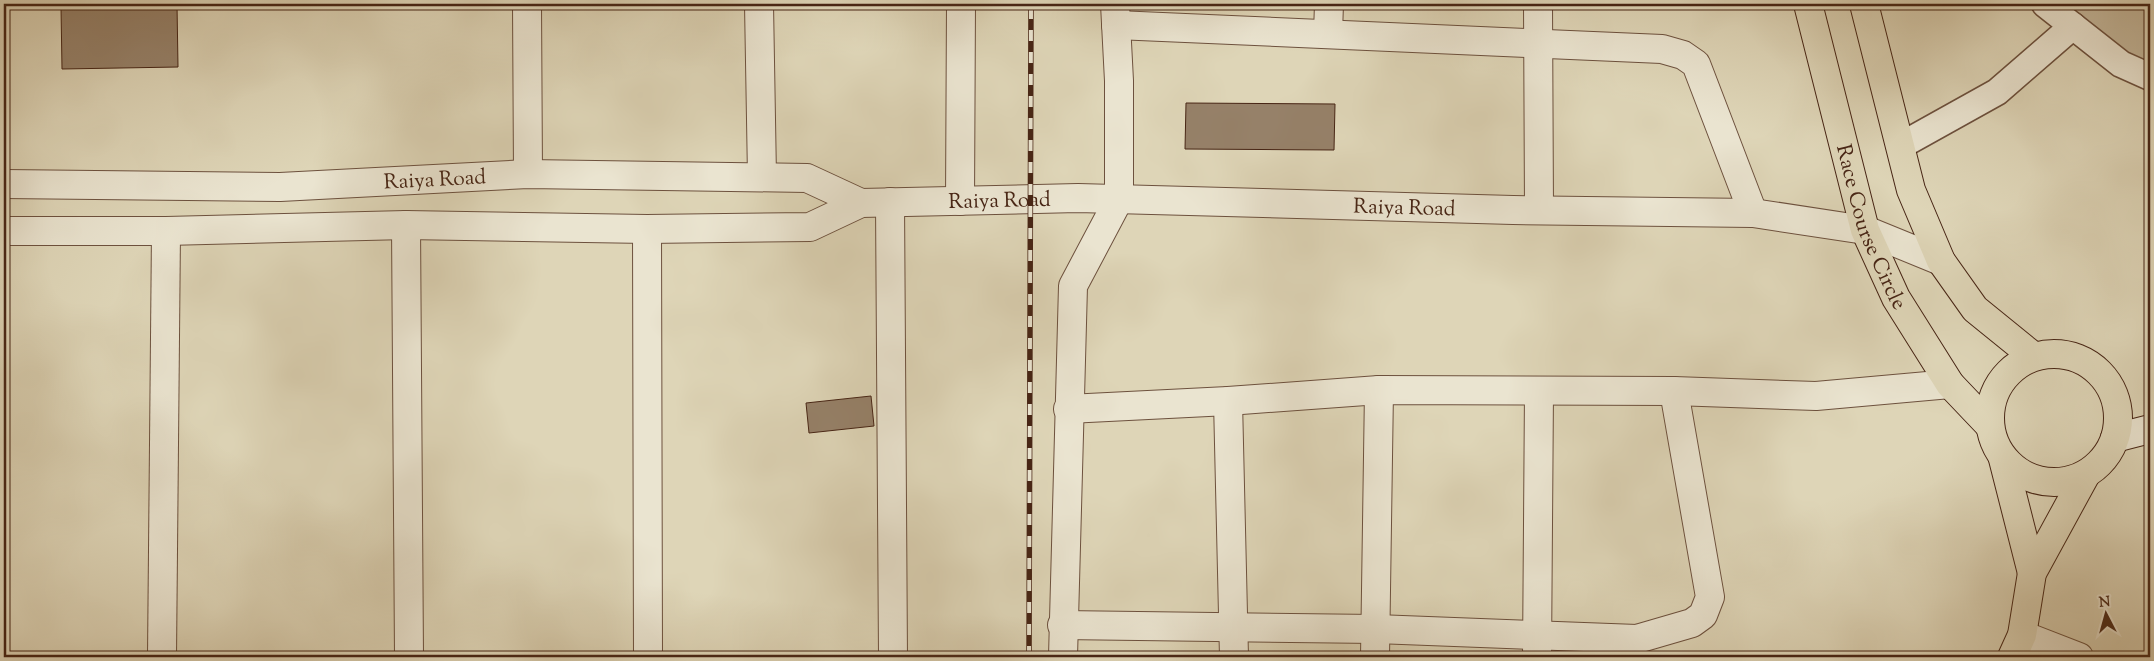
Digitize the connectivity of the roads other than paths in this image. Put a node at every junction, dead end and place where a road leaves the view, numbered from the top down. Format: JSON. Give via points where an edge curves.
{"nodes":[{"id":1,"x":527,"y":4,"type":"edge"},
{"id":2,"x":759,"y":4,"type":"edge"},
{"id":3,"x":961,"y":4,"type":"edge"},
{"id":4,"x":1329,"y":4,"type":"edge"},
{"id":5,"x":1538,"y":4,"type":"edge"},
{"id":6,"x":1808,"y":4,"type":"edge"},
{"id":7,"x":1864,"y":4,"type":"edge"},
{"id":8,"x":2045,"y":4,"type":"edge"},
{"id":9,"x":1116,"y":14,"type":"edge"},
{"id":10,"x":2073,"y":26,"type":"junction"},
{"id":11,"x":1328,"y":33,"type":"junction"},
{"id":12,"x":1537,"y":45,"type":"junction"},
{"id":13,"x":2150,"y":77,"type":"edge"},
{"id":14,"x":1900,"y":146,"type":"junction"},
{"id":15,"x":528,"y":174,"type":"junction"},
{"id":16,"x":762,"y":177,"type":"junction"},
{"id":17,"x":4,"y":184,"type":"edge"},
{"id":18,"x":1119,"y":199,"type":"junction"},
{"id":19,"x":960,"y":200,"type":"junction"},
{"id":20,"x":890,"y":202,"type":"junction"},
{"id":21,"x":861,"y":203,"type":"junction"},
{"id":22,"x":1539,"y":210,"type":"junction"},
{"id":23,"x":1753,"y":213,"type":"junction"},
{"id":24,"x":406,"y":226,"type":"junction"},
{"id":25,"x":647,"y":229,"type":"junction"},
{"id":26,"x":1865,"y":230,"type":"junction"},
{"id":27,"x":4,"y":231,"type":"edge"},
{"id":28,"x":166,"y":231,"type":"junction"},
{"id":29,"x":1942,"y":261,"type":"junction"},
{"id":30,"x":2034,"y":356,"type":"junction"},
{"id":31,"x":1950,"y":384,"type":"junction"},
{"id":32,"x":1378,"y":390,"type":"junction"},
{"id":33,"x":1539,"y":390,"type":"junction"},
{"id":34,"x":1674,"y":391,"type":"junction"},
{"id":35,"x":1228,"y":401,"type":"junction"},
{"id":36,"x":1068,"y":409,"type":"junction"},
{"id":37,"x":1989,"y":425,"type":"junction"},
{"id":38,"x":2150,"y":429,"type":"edge"},
{"id":39,"x":2115,"y":438,"type":"junction"},
{"id":40,"x":2003,"y":459,"type":"junction"},
{"id":41,"x":2085,"y":476,"type":"junction"},
{"id":42,"x":2032,"y":573,"type":"junction"},
{"id":43,"x":1062,"y":626,"type":"junction"},
{"id":44,"x":1233,"y":629,"type":"junction"},
{"id":45,"x":1376,"y":629,"type":"junction"},
{"id":46,"x":1536,"y":646,"type":"edge"},
{"id":47,"x":2017,"y":646,"type":"edge"},
{"id":48,"x":1644,"y":648,"type":"edge"},
{"id":49,"x":162,"y":657,"type":"edge"},
{"id":50,"x":409,"y":657,"type":"edge"},
{"id":51,"x":648,"y":657,"type":"edge"},
{"id":52,"x":893,"y":657,"type":"edge"},
{"id":53,"x":1063,"y":657,"type":"edge"},
{"id":54,"x":1234,"y":657,"type":"edge"},
{"id":55,"x":1375,"y":657,"type":"edge"},
{"id":56,"x":2079,"y":657,"type":"edge"}],
"edges":[{"from":1,"to":15,"type":"street"},
{"from":2,"to":16,"type":"street"},
{"from":3,"to":19,"type":"street"},
{"from":4,"to":11,"type":"street"},
{"from":5,"to":12,"type":"street"},
{"from":6,"to":26,"type":"main road","name":"Race Course Circle"},
{"from":7,"to":14,"type":"main road"},
{"from":8,"to":10,"type":"street"},
{"from":9,"to":11,"type":"street"},
{"from":9,"to":18,"type":"street"},
{"from":10,"to":13,"type":"street","via":[[2121,64]]},
{"from":10,"to":14,"type":"street","via":[[1997,92]]},
{"from":11,"to":12,"type":"street"},
{"from":12,"to":22,"type":"street"},
{"from":12,"to":23,"type":"street","via":[[1662,50],[1683,55],[1696,64]]},
{"from":14,"to":29,"type":"main road","via":[[1911,190]]},
{"from":15,"to":16,"type":"street","name":"Raiya Road"},
{"from":15,"to":17,"type":"street","name":"Raiya Road","via":[[280,186]]},
{"from":16,"to":21,"type":"street","name":"Raiya Road","via":[[806,178]]},
{"from":18,"to":19,"type":"street","name":"Raiya Road"},
{"from":18,"to":22,"type":"street","name":"Raiya Road"},
{"from":18,"to":36,"type":"street","via":[[1073,286]]},
{"from":19,"to":20,"type":"street","name":"Raiya Road"},
{"from":20,"to":21,"type":"street","name":"Raiya Road"},
{"from":20,"to":52,"type":"street"},
{"from":21,"to":25,"type":"street","name":"Raiya Road","via":[[810,227]]},
{"from":22,"to":23,"type":"street","name":"Raiya Road"},
{"from":23,"to":26,"type":"street","name":"Raiya Road"},
{"from":24,"to":25,"type":"street","name":"Raiya Road"},
{"from":24,"to":28,"type":"street","name":"Raiya Road"},
{"from":24,"to":50,"type":"street"},
{"from":25,"to":51,"type":"street"},
{"from":26,"to":29,"type":"street","name":"Raiya Road"},
{"from":26,"to":31,"type":"main road","name":"Race Course Circle","via":[[1896,298]]},
{"from":27,"to":28,"type":"street","name":"Raiya Road"},
{"from":28,"to":49,"type":"street"},
{"from":29,"to":30,"type":"main road","via":[[1975,309]]},
{"from":30,"to":37,"type":"main road","via":[[2011,368],[1994,391]]},
{"from":30,"to":39,"type":"main road","via":[[2066,354],[2097,368],[2115,394],[2118,432]]},
{"from":31,"to":34,"type":"street","via":[[1816,396]]},
{"from":31,"to":37,"type":"main road","name":"Race Course Circle"},
{"from":32,"to":33,"type":"street"},
{"from":32,"to":35,"type":"street"},
{"from":32,"to":45,"type":"street"},
{"from":33,"to":34,"type":"street"},
{"from":33,"to":46,"type":"street"},
{"from":34,"to":48,"type":"street","via":[[1710,597],[1703,615]]},
{"from":35,"to":36,"type":"street"},
{"from":35,"to":44,"type":"street"},
{"from":36,"to":43,"type":"street"},
{"from":37,"to":40,"type":"main road"},
{"from":38,"to":39,"type":"street"},
{"from":39,"to":41,"type":"main road","via":[[2103,461]]},
{"from":40,"to":41,"type":"main road","via":[[2029,478],[2058,483]]},
{"from":40,"to":42,"type":"main road"},
{"from":41,"to":42,"type":"main road"},
{"from":42,"to":47,"type":"main road"},
{"from":43,"to":44,"type":"street"},
{"from":43,"to":53,"type":"street"},
{"from":44,"to":45,"type":"street"},
{"from":44,"to":54,"type":"street"},
{"from":45,"to":46,"type":"street"},
{"from":45,"to":55,"type":"street"},
{"from":46,"to":48,"type":"street"},
{"from":47,"to":56,"type":"street"}]}
